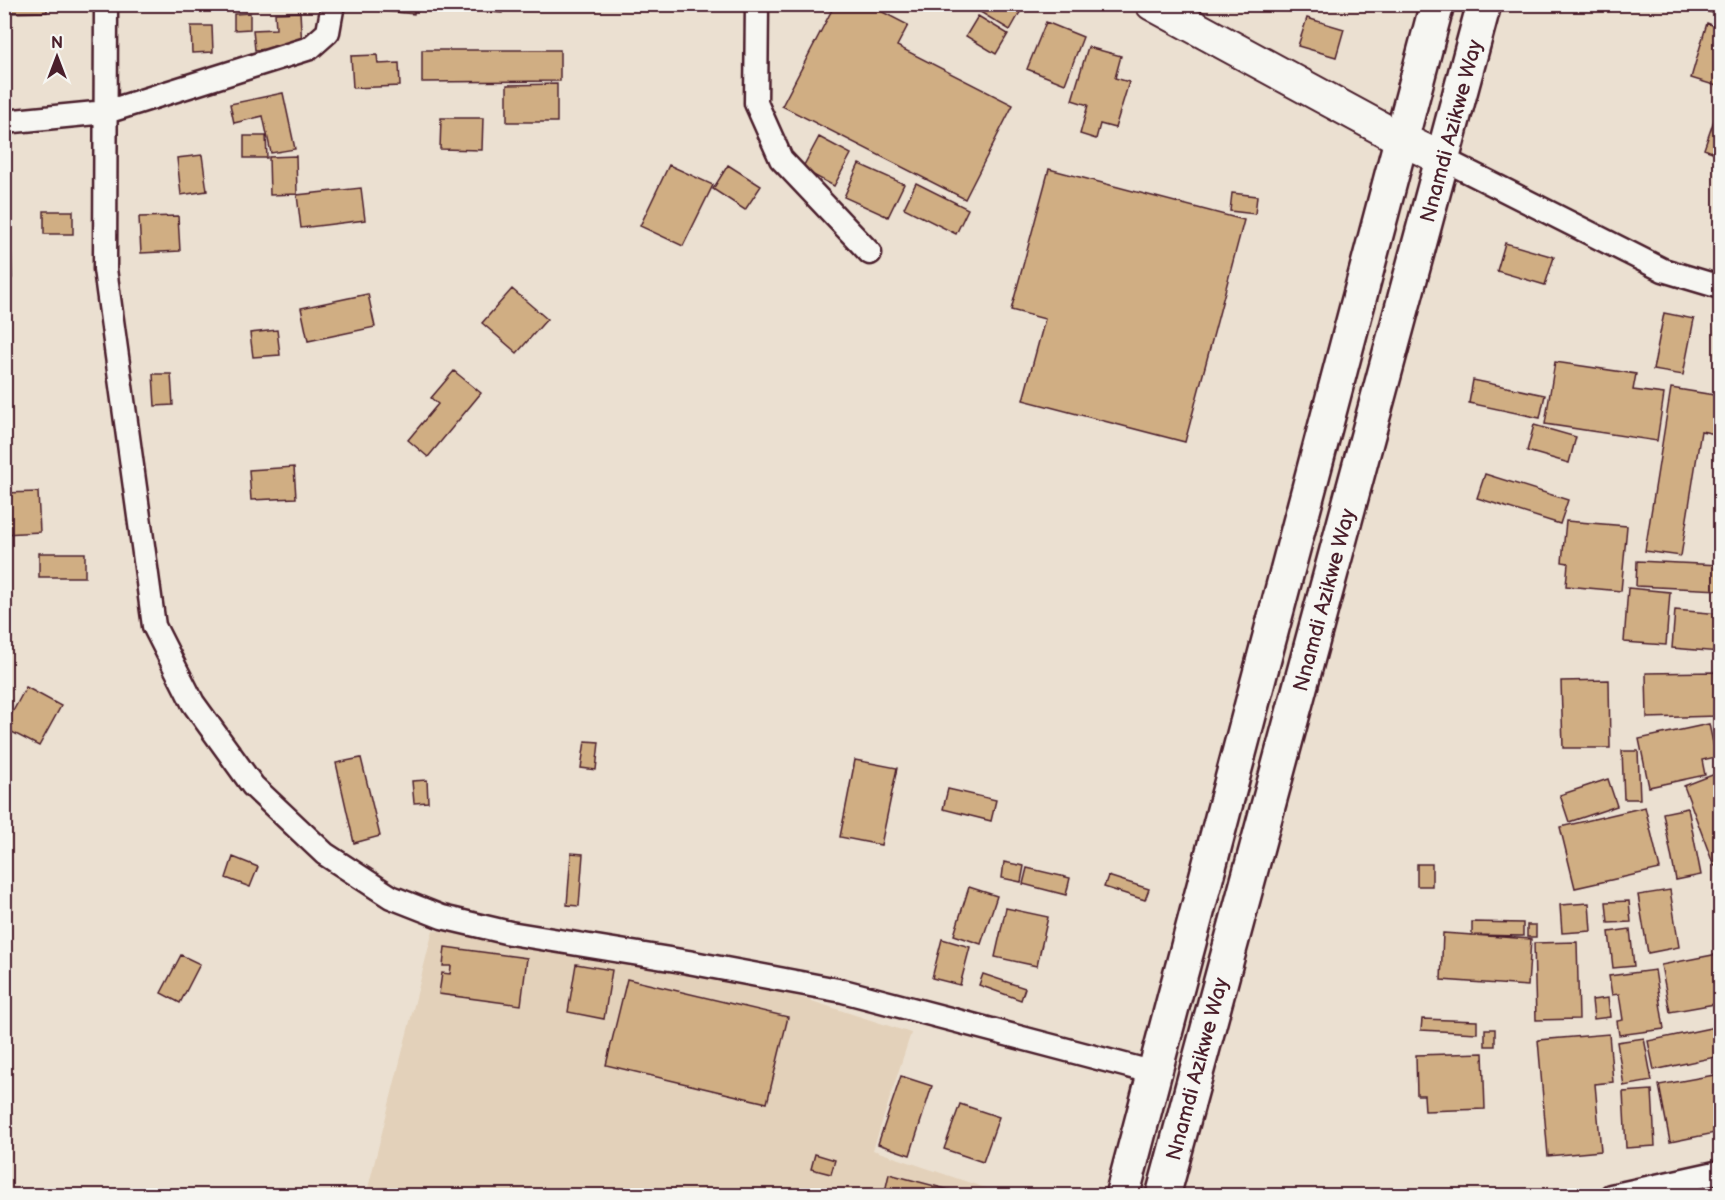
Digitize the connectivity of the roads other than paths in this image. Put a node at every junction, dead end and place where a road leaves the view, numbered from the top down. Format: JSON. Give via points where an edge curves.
{"nodes":[{"id":1,"x":106,"y":4,"type":"edge"},
{"id":2,"x":333,"y":4,"type":"edge"},
{"id":3,"x":757,"y":4,"type":"edge"},
{"id":4,"x":1152,"y":4,"type":"edge"},
{"id":5,"x":1437,"y":4,"type":"edge"},
{"id":6,"x":1484,"y":4,"type":"edge"},
{"id":7,"x":106,"y":112,"type":"junction"},
{"id":8,"x":4,"y":122,"type":"edge"},
{"id":9,"x":1401,"y":139,"type":"junction"},
{"id":10,"x":1443,"y":159,"type":"junction"},
{"id":11,"x":870,"y":253,"type":"dead end"},
{"id":12,"x":1720,"y":287,"type":"edge"},
{"id":13,"x":1155,"y":1073,"type":"junction"},
{"id":14,"x":1720,"y":1172,"type":"edge"},
{"id":15,"x":1122,"y":1196,"type":"edge"},
{"id":16,"x":1162,"y":1196,"type":"edge"},
{"id":17,"x":1611,"y":1196,"type":"edge"}],
"edges":[{"from":1,"to":7,"type":"street"},
{"from":2,"to":7,"type":"street","via":[[328,32],[310,48]]},
{"from":3,"to":11,"type":"street","via":[[756,103],[781,159]]},
{"from":4,"to":9,"type":"street"},
{"from":5,"to":9,"type":"highway","name":"Nnamdi Azikwe Way"},
{"from":6,"to":10,"type":"highway","name":"Nnamdi Azikwe Way"},
{"from":7,"to":8,"type":"street"},
{"from":7,"to":13,"type":"street","via":[[105,269],[154,626],[193,703],[253,786],[325,854],[391,897],[442,917],[510,933],[843,991]]},
{"from":9,"to":10,"type":"street"},
{"from":9,"to":13,"type":"highway","name":"Nnamdi Azikwe Way"},
{"from":10,"to":12,"type":"street","via":[[1664,270]]},
{"from":10,"to":16,"type":"highway","name":"Nnamdi Azikwe Way"},
{"from":13,"to":15,"type":"highway","name":"Nnamdi Azikwe Way"},
{"from":14,"to":17,"type":"street"}]}
